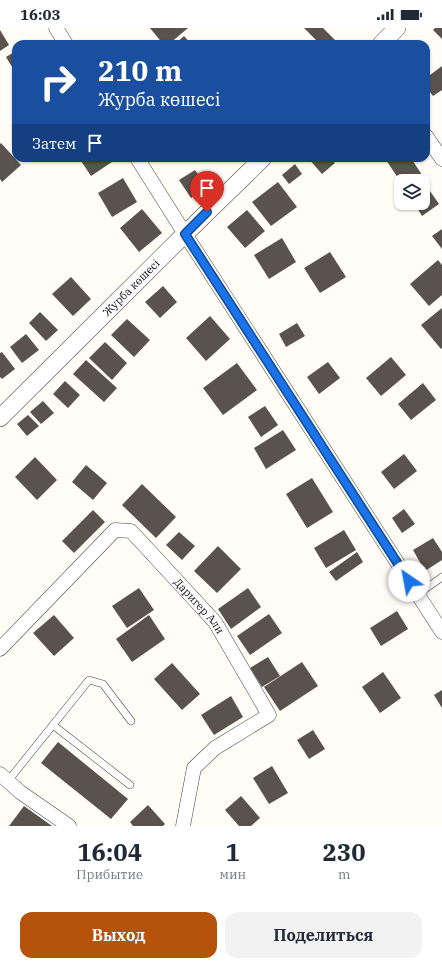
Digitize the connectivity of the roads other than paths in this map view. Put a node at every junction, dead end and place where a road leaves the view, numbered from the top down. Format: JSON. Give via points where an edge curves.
{"nodes":[{"id":1,"x":56,"y":28,"type":"edge"},
{"id":2,"x":397,"y":28,"type":"edge"},
{"id":3,"x":64,"y":40,"type":"edge"},
{"id":4,"x":385,"y":40,"type":"edge"},
{"id":5,"x":430,"y":142,"type":"edge"},
{"id":6,"x":442,"y":159,"type":"edge"},
{"id":7,"x":140,"y":162,"type":"edge"},
{"id":8,"x":259,"y":162,"type":"edge"},
{"id":9,"x":185,"y":234,"type":"junction"},
{"id":10,"x":0,"y":418,"type":"edge"},
{"id":11,"x":442,"y":577,"type":"edge"},
{"id":12,"x":418,"y":594,"type":"junction"},
{"id":13,"x":442,"y":632,"type":"edge"},
{"id":14,"x":0,"y":649,"type":"edge"},
{"id":15,"x":131,"y":721,"type":"dead end"},
{"id":16,"x":53,"y":725,"type":"junction"},
{"id":17,"x":4,"y":778,"type":"edge"},
{"id":18,"x":130,"y":785,"type":"dead end"},
{"id":19,"x":70,"y":826,"type":"edge"},
{"id":20,"x":183,"y":826,"type":"edge"}],
"edges":[{"from":1,"to":3,"type":"street"},
{"from":2,"to":4,"type":"street"},
{"from":5,"to":6,"type":"street"},
{"from":7,"to":9,"type":"street"},
{"from":8,"to":9,"type":"street","name":"Журба көшесі"},
{"from":9,"to":10,"type":"street","name":"Журба көшесі"},
{"from":9,"to":12,"type":"street"},
{"from":11,"to":12,"type":"lane"},
{"from":12,"to":13,"type":"street"},
{"from":14,"to":20,"type":"street","name":"Даригер Али","via":[[114,530],[131,531],[215,622],[269,715],[215,748],[194,768]]},
{"from":15,"to":16,"type":"lane","via":[[103,684],[89,680]]},
{"from":16,"to":17,"type":"lane"},
{"from":16,"to":18,"type":"lane"},
{"from":17,"to":19,"type":"street"}]}
